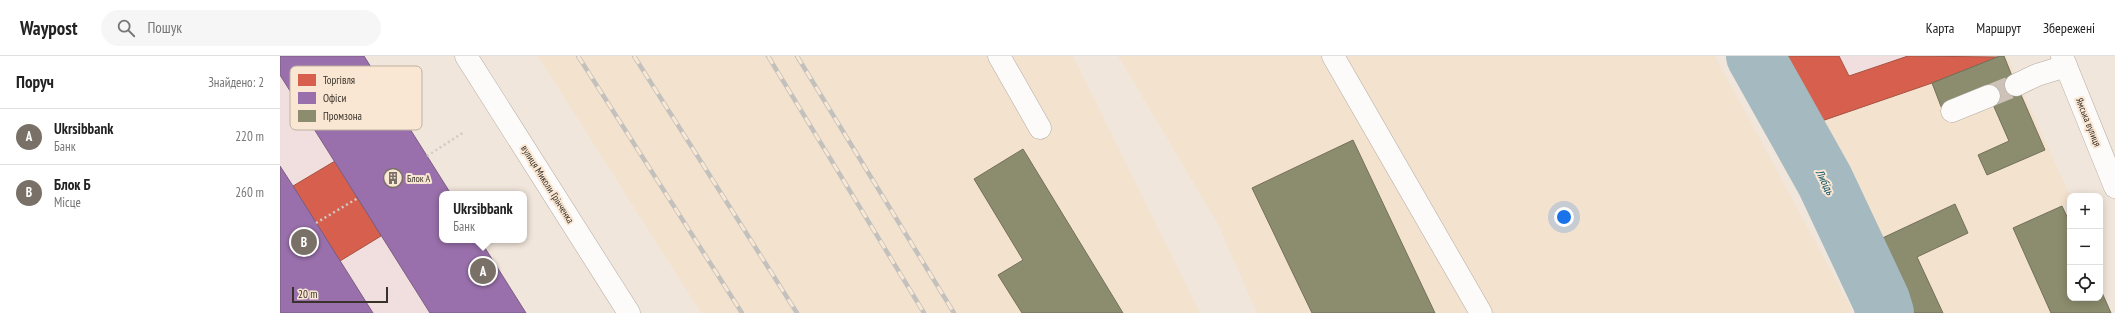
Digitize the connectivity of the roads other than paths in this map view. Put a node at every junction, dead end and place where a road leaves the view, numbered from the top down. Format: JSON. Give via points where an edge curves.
{"nodes":[{"id":1,"x":466,"y":56,"type":"edge"},
{"id":2,"x":999,"y":56,"type":"edge"},
{"id":3,"x":1333,"y":56,"type":"edge"},
{"id":4,"x":2064,"y":61,"type":"edge"},
{"id":5,"x":2016,"y":85,"type":"tunnel mouth"},
{"id":6,"x":1989,"y":96,"type":"tunnel mouth"},
{"id":7,"x":1952,"y":111,"type":"dead end"},
{"id":8,"x":1040,"y":128,"type":"dead end"},
{"id":9,"x":2115,"y":187,"type":"edge"},
{"id":10,"x":629,"y":313,"type":"edge"},
{"id":11,"x":1481,"y":313,"type":"edge"}],
"edges":[{"from":1,"to":10,"type":"main road","name":"вулиця Миколи Грінченка"},
{"from":2,"to":8,"type":"main road"},
{"from":3,"to":11,"type":"main road"},
{"from":4,"to":5,"type":"main road"},
{"from":4,"to":9,"type":"main road","name":"Ямська вулиця"},
{"from":6,"to":7,"type":"main road"}]}
